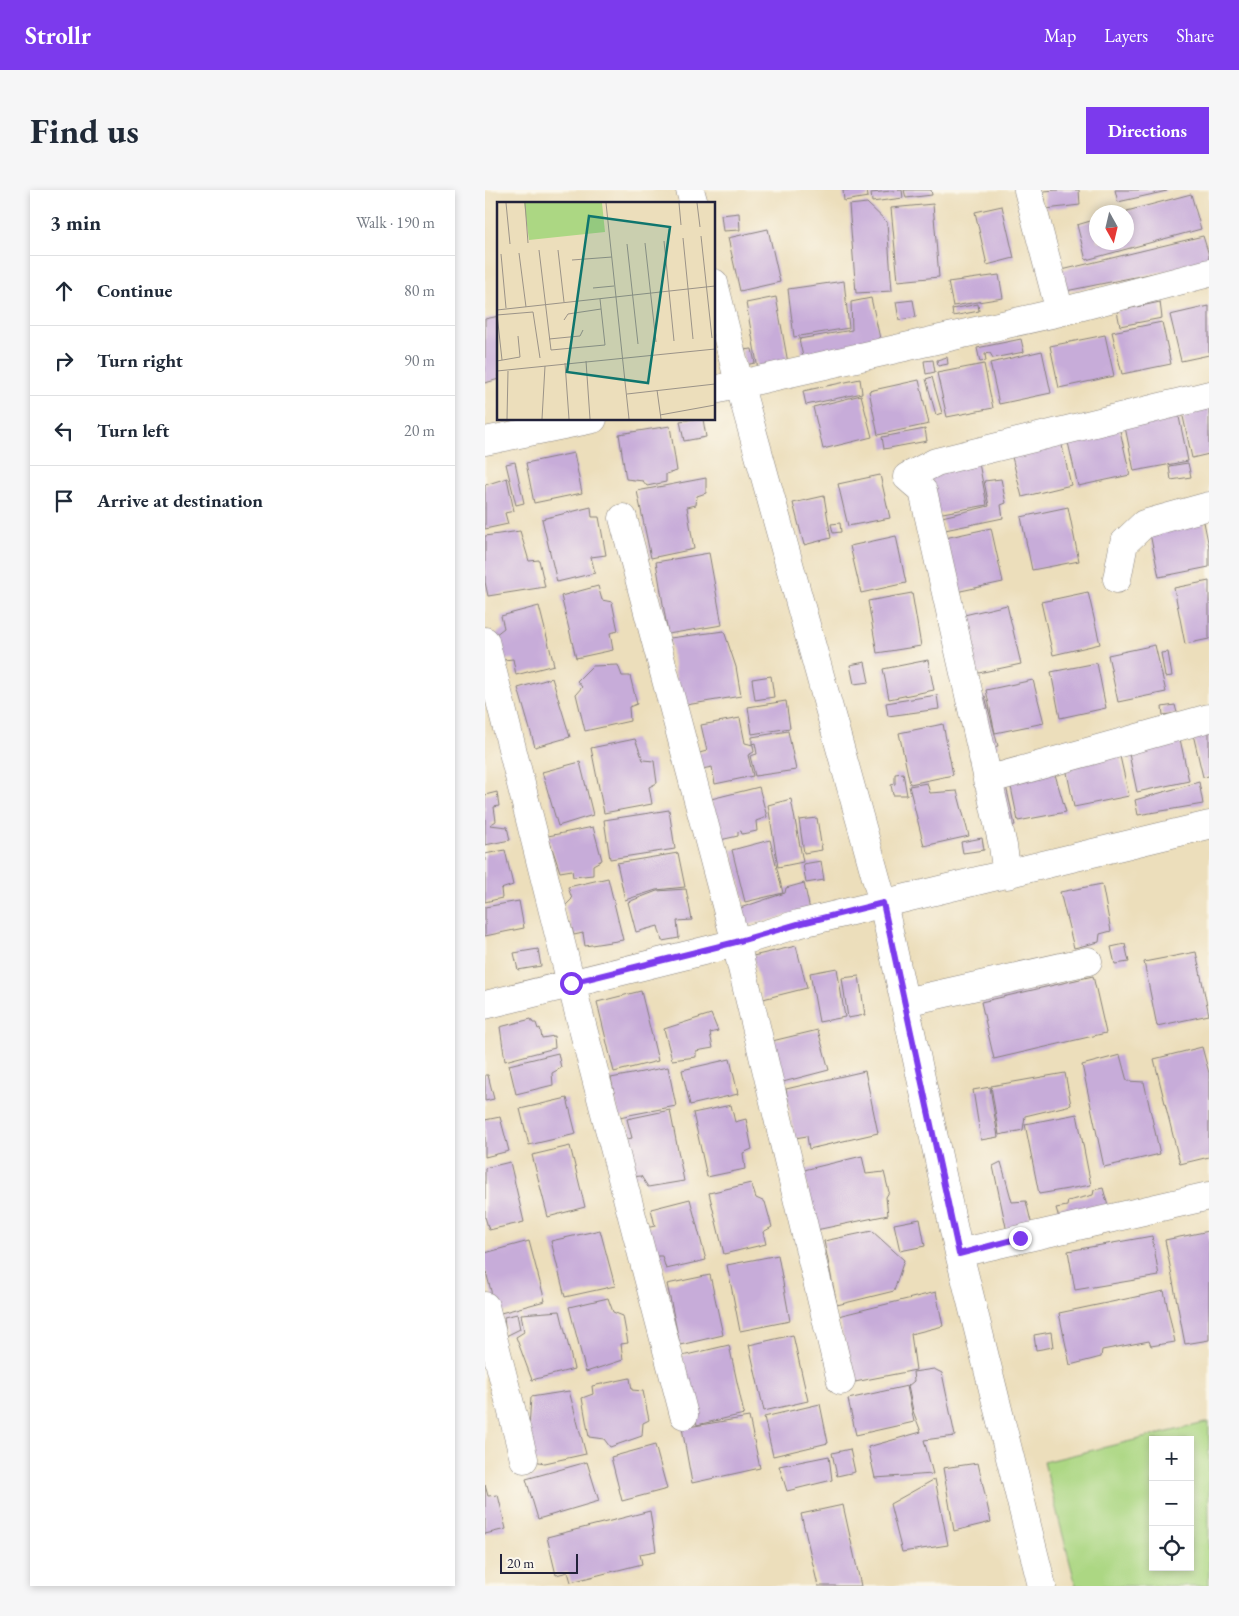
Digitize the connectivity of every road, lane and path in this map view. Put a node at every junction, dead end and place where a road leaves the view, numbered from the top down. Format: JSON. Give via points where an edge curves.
{"nodes":[{"id":1,"x":1029,"y":190,"type":"edge"},
{"id":2,"x":1209,"y":273,"type":"edge"},
{"id":3,"x":715,"y":291,"type":"edge"},
{"id":4,"x":1060,"y":312,"type":"junction"},
{"id":5,"x":727,"y":387,"type":"edge"},
{"id":6,"x":1209,"y":395,"type":"edge"},
{"id":7,"x":588,"y":420,"type":"edge"},
{"id":8,"x":485,"y":441,"type":"edge"},
{"id":9,"x":1209,"y":506,"type":"edge"},
{"id":10,"x":623,"y":518,"type":"dead end"},
{"id":11,"x":1117,"y":579,"type":"dead end"},
{"id":12,"x":485,"y":641,"type":"edge"},
{"id":13,"x":1209,"y":718,"type":"edge"},
{"id":14,"x":987,"y":780,"type":"junction"},
{"id":15,"x":1209,"y":825,"type":"edge"},
{"id":16,"x":1007,"y":875,"type":"junction"},
{"id":17,"x":883,"y":903,"type":"junction"},
{"id":18,"x":736,"y":942,"type":"junction"},
{"id":19,"x":1088,"y":960,"type":"dead end"},
{"id":20,"x":571,"y":983,"type":"junction"},
{"id":21,"x":905,"y":1002,"type":"junction"},
{"id":22,"x":485,"y":1005,"type":"edge"},
{"id":23,"x":1209,"y":1196,"type":"edge"},
{"id":24,"x":959,"y":1254,"type":"junction"},
{"id":25,"x":485,"y":1306,"type":"edge"},
{"id":26,"x":841,"y":1381,"type":"dead end"},
{"id":27,"x":684,"y":1415,"type":"dead end"},
{"id":28,"x":525,"y":1459,"type":"dead end"},
{"id":29,"x":1042,"y":1586,"type":"edge"}],
"edges":[{"from":1,"to":4,"type":"street"},
{"from":2,"to":4,"type":"street"},
{"from":3,"to":5,"type":"street"},
{"from":4,"to":5,"type":"street"},
{"from":5,"to":17,"type":"street"},
{"from":6,"to":14,"type":"street","via":[[936,462],[907,477],[923,491]]},
{"from":7,"to":8,"type":"street"},
{"from":9,"to":11,"type":"street","via":[[1143,524],[1124,543]]},
{"from":10,"to":18,"type":"street"},
{"from":12,"to":20,"type":"street"},
{"from":13,"to":14,"type":"street"},
{"from":14,"to":16,"type":"street"},
{"from":15,"to":16,"type":"street"},
{"from":16,"to":17,"type":"street"},
{"from":17,"to":18,"type":"street"},
{"from":17,"to":21,"type":"street"},
{"from":18,"to":20,"type":"street"},
{"from":18,"to":26,"type":"street"},
{"from":19,"to":21,"type":"street"},
{"from":20,"to":22,"type":"street"},
{"from":20,"to":27,"type":"street"},
{"from":21,"to":24,"type":"street"},
{"from":23,"to":24,"type":"street"},
{"from":24,"to":29,"type":"street"},
{"from":25,"to":28,"type":"street"}]}
